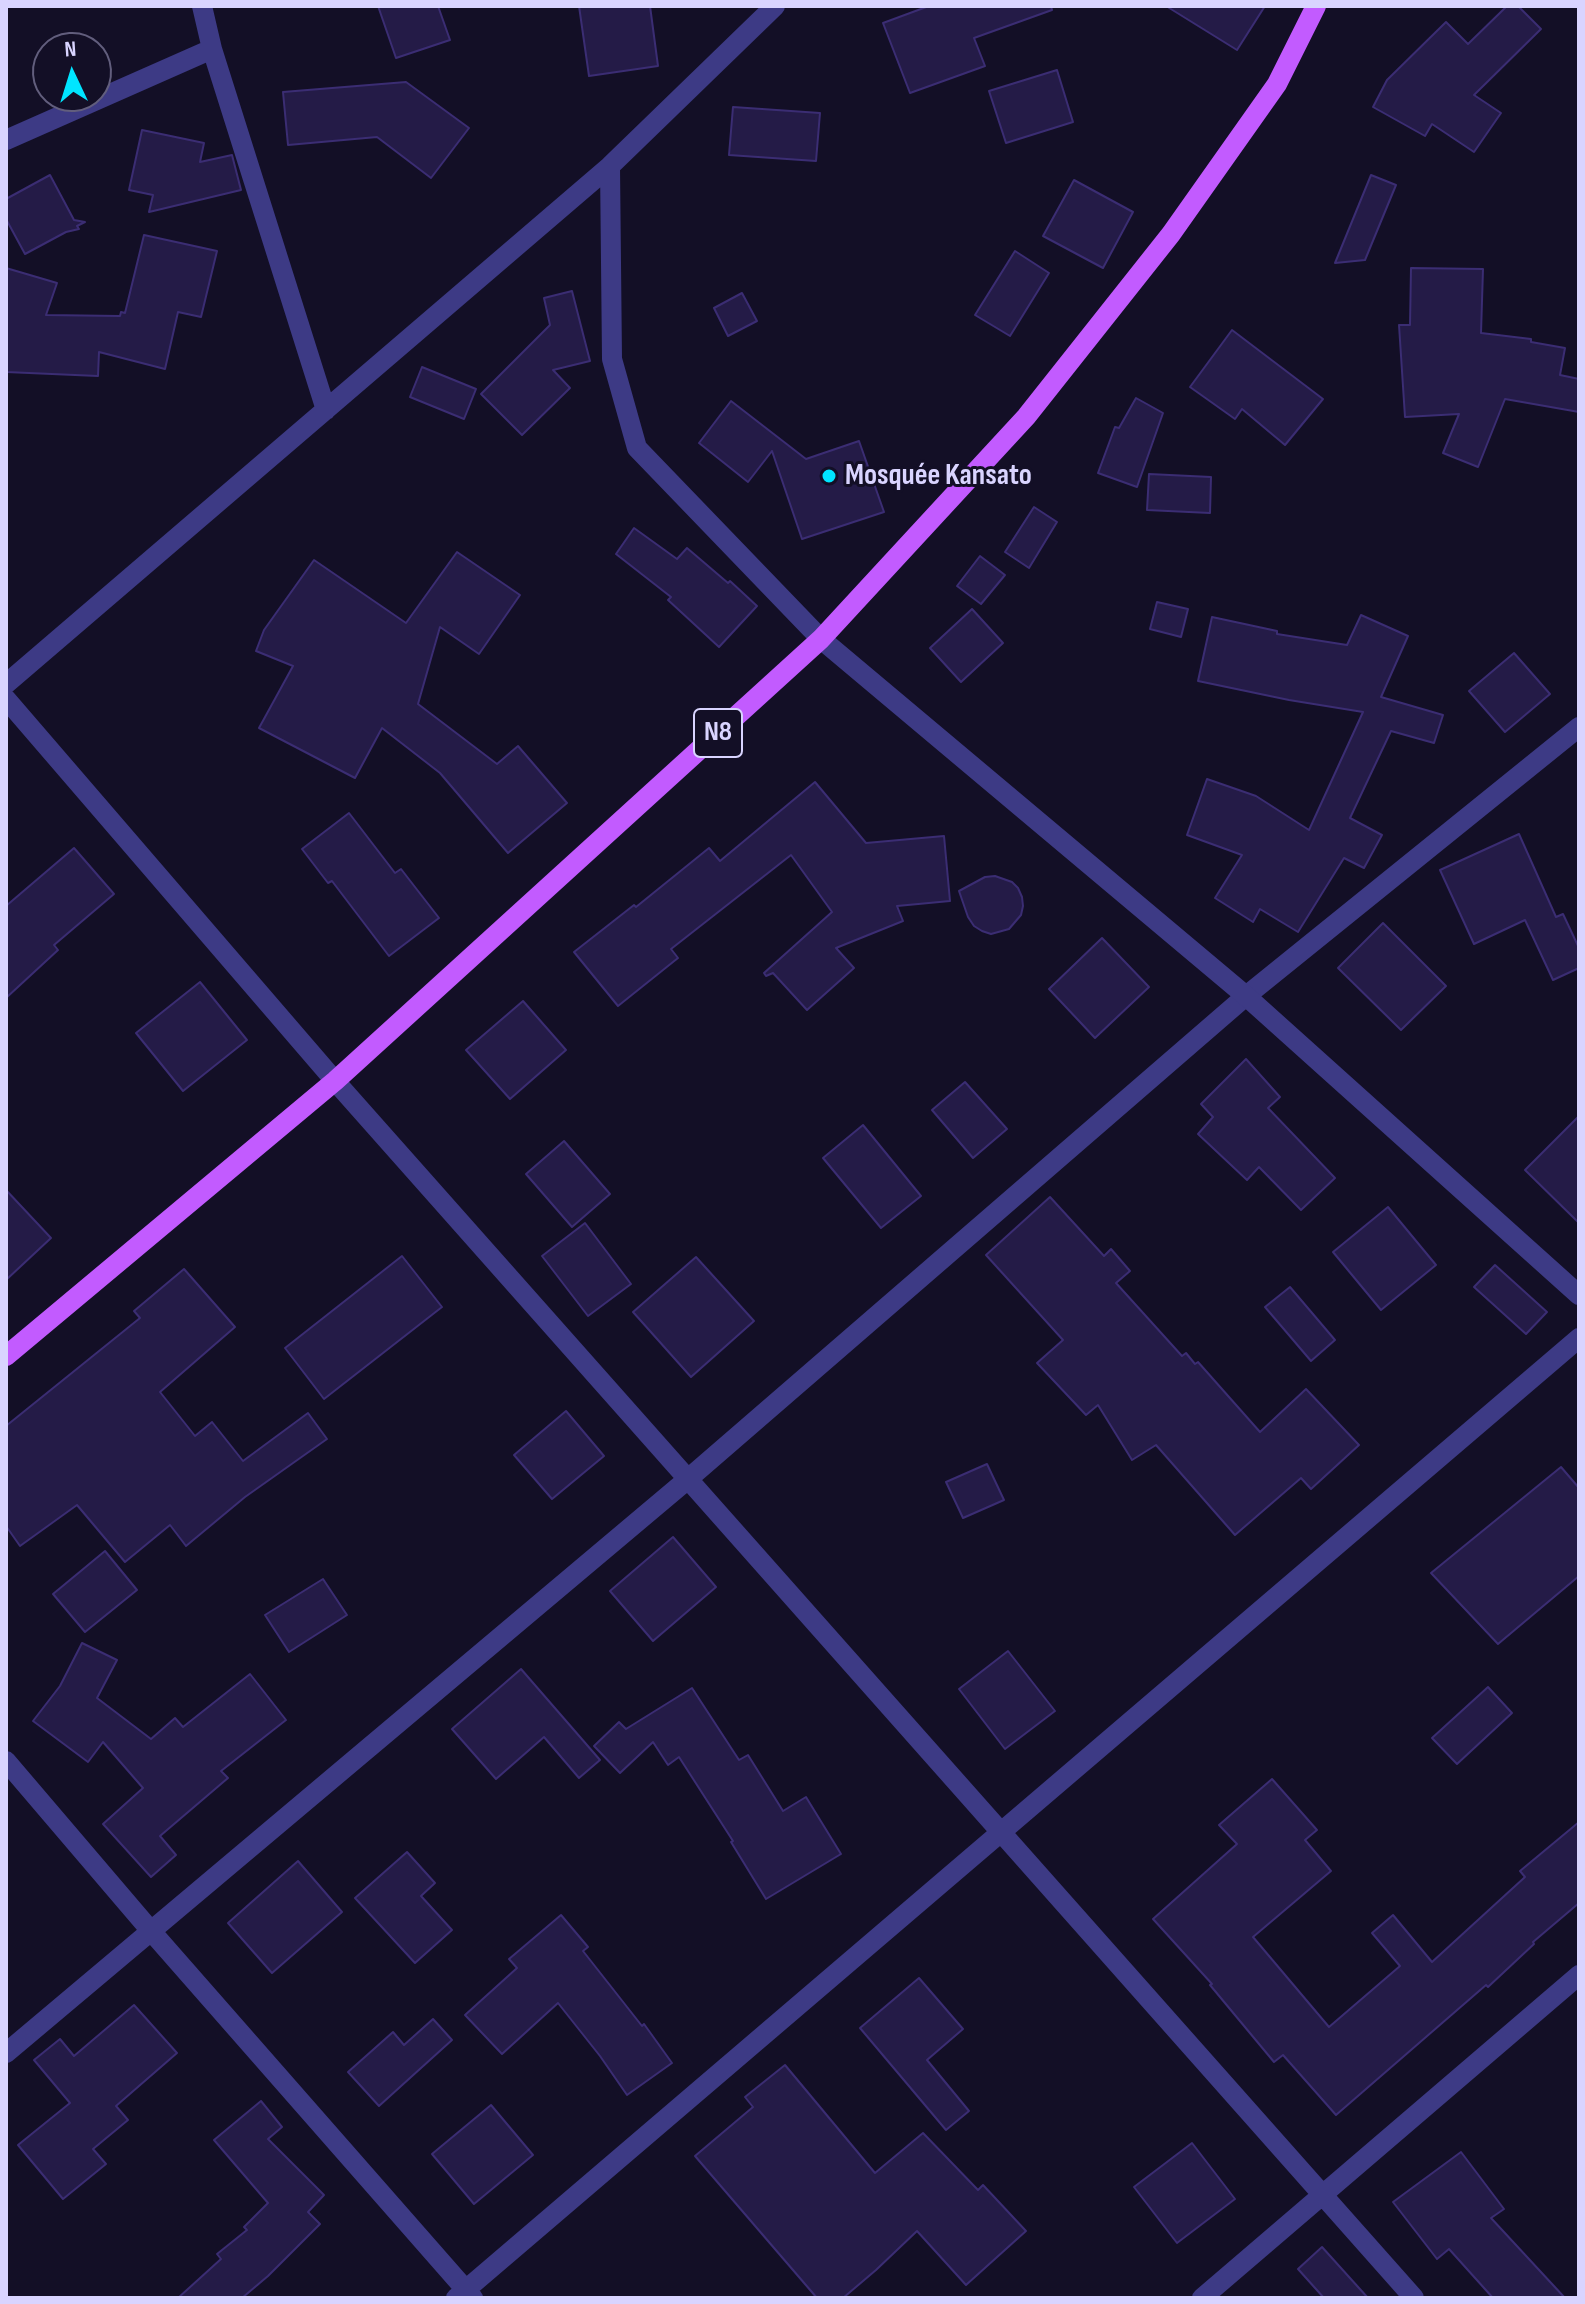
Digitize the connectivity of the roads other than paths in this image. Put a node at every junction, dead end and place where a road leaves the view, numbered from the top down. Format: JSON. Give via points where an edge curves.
{"nodes":[{"id":1,"x":202,"y":6,"type":"edge"},
{"id":2,"x":775,"y":6,"type":"edge"},
{"id":3,"x":1316,"y":6,"type":"edge"},
{"id":4,"x":212,"y":49,"type":"junction"},
{"id":5,"x":6,"y":140,"type":"edge"},
{"id":6,"x":610,"y":166,"type":"junction"},
{"id":7,"x":326,"y":410,"type":"junction"},
{"id":8,"x":821,"y":639,"type":"junction"},
{"id":9,"x":6,"y":684,"type":"edge"},
{"id":10,"x":6,"y":699,"type":"edge"},
{"id":11,"x":1579,"y":727,"type":"edge"},
{"id":12,"x":1246,"y":996,"type":"junction"},
{"id":13,"x":335,"y":1081,"type":"junction"},
{"id":14,"x":1579,"y":1295,"type":"edge"},
{"id":15,"x":1579,"y":1338,"type":"edge"},
{"id":16,"x":6,"y":1356,"type":"edge"},
{"id":17,"x":688,"y":1479,"type":"junction"},
{"id":18,"x":6,"y":1761,"type":"edge"},
{"id":19,"x":1001,"y":1832,"type":"junction"},
{"id":20,"x":151,"y":1931,"type":"junction"},
{"id":21,"x":1579,"y":1975,"type":"edge"},
{"id":22,"x":6,"y":2053,"type":"edge"},
{"id":23,"x":1322,"y":2195,"type":"junction"},
{"id":24,"x":465,"y":2295,"type":"edge"},
{"id":25,"x":1202,"y":2298,"type":"edge"},
{"id":26,"x":1414,"y":2298,"type":"edge"}],
"edges":[{"from":1,"to":4,"type":"street"},
{"from":2,"to":6,"type":"street"},
{"from":3,"to":8,"type":"main road","number":"N8","via":[[1277,84],[1171,234],[1026,417]]},
{"from":4,"to":5,"type":"street"},
{"from":4,"to":7,"type":"street"},
{"from":6,"to":7,"type":"street"},
{"from":6,"to":8,"type":"street","via":[[612,359],[637,448]]},
{"from":7,"to":9,"type":"street"},
{"from":8,"to":12,"type":"street"},
{"from":8,"to":13,"type":"main road","number":"N8"},
{"from":10,"to":13,"type":"street"},
{"from":11,"to":12,"type":"street"},
{"from":12,"to":14,"type":"street"},
{"from":12,"to":17,"type":"street"},
{"from":13,"to":16,"type":"main road","number":"N8"},
{"from":13,"to":17,"type":"street"},
{"from":15,"to":19,"type":"street"},
{"from":17,"to":19,"type":"street"},
{"from":17,"to":20,"type":"street"},
{"from":18,"to":20,"type":"street"},
{"from":19,"to":23,"type":"street"},
{"from":19,"to":24,"type":"street"},
{"from":20,"to":22,"type":"street"},
{"from":20,"to":24,"type":"street"},
{"from":21,"to":23,"type":"street"},
{"from":23,"to":25,"type":"street"},
{"from":23,"to":26,"type":"street"}]}
